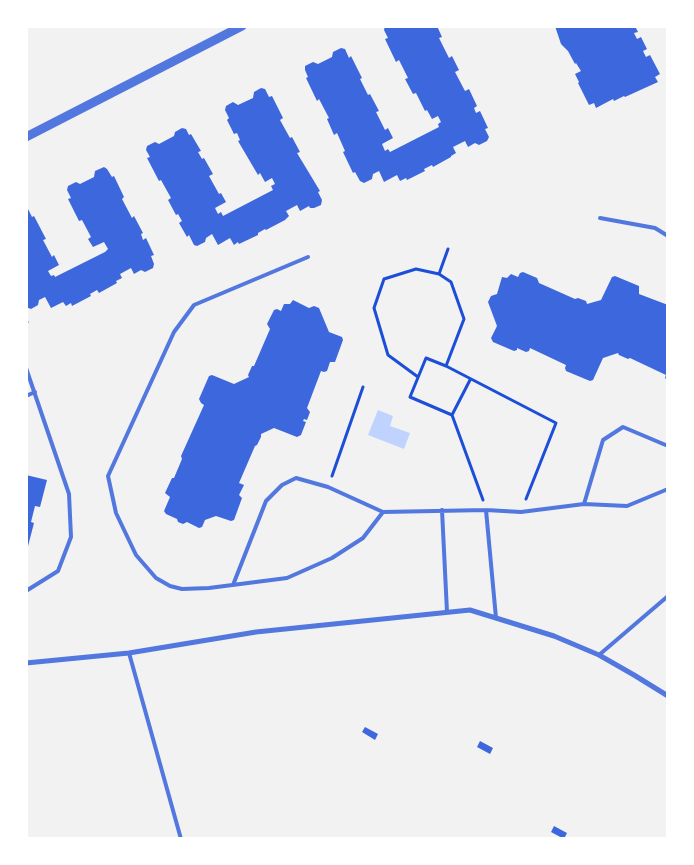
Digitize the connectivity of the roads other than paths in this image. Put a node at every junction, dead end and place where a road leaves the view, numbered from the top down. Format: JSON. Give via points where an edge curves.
{"nodes":[{"id":1,"x":242,"y":26,"type":"edge"},
{"id":2,"x":26,"y":137,"type":"edge"},
{"id":3,"x":600,"y":218,"type":"dead end"},
{"id":4,"x":668,"y":236,"type":"edge"},
{"id":5,"x":308,"y":257,"type":"dead end"},
{"id":6,"x":26,"y":368,"type":"edge"},
{"id":7,"x":35,"y":392,"type":"junction"},
{"id":8,"x":26,"y":396,"type":"edge"},
{"id":9,"x":668,"y":446,"type":"edge"},
{"id":10,"x":668,"y":489,"type":"edge"},
{"id":11,"x":584,"y":504,"type":"junction"},
{"id":12,"x":442,"y":510,"type":"junction"},
{"id":13,"x":486,"y":510,"type":"junction"},
{"id":14,"x":382,"y":512,"type":"junction"},
{"id":15,"x":234,"y":585,"type":"junction"},
{"id":16,"x":26,"y":591,"type":"edge"},
{"id":17,"x":668,"y":596,"type":"edge"},
{"id":18,"x":447,"y":612,"type":"junction"},
{"id":19,"x":496,"y":618,"type":"junction"},
{"id":20,"x":129,"y":653,"type":"junction"},
{"id":21,"x":599,"y":655,"type":"junction"},
{"id":22,"x":26,"y":663,"type":"edge"},
{"id":23,"x":668,"y":696,"type":"edge"},
{"id":24,"x":181,"y":839,"type":"edge"}],
"edges":[{"from":1,"to":2,"type":"street"},
{"from":3,"to":4,"type":"lane","via":[[655,228]]},
{"from":5,"to":15,"type":"lane","via":[[194,305],[174,332],[108,476],[116,512],[136,555],[156,578],[182,589]]},
{"from":6,"to":7,"type":"lane"},
{"from":7,"to":8,"type":"lane"},
{"from":7,"to":16,"type":"lane","via":[[69,494],[71,537],[58,571]]},
{"from":9,"to":11,"type":"lane","via":[[623,427],[603,440]]},
{"from":10,"to":11,"type":"lane","via":[[628,506]]},
{"from":11,"to":13,"type":"lane","via":[[521,512]]},
{"from":12,"to":13,"type":"lane"},
{"from":12,"to":14,"type":"lane"},
{"from":12,"to":18,"type":"lane"},
{"from":13,"to":19,"type":"lane"},
{"from":14,"to":15,"type":"lane","via":[[363,538],[332,558],[288,578]]},
{"from":14,"to":15,"type":"lane","via":[[328,487],[296,478],[282,485],[266,501]]},
{"from":17,"to":21,"type":"lane"},
{"from":18,"to":19,"type":"street","via":[[470,610]]},
{"from":18,"to":20,"type":"street","via":[[256,632]]},
{"from":19,"to":21,"type":"street","via":[[554,636]]},
{"from":20,"to":22,"type":"street"},
{"from":20,"to":24,"type":"lane"},
{"from":21,"to":23,"type":"street"}]}
